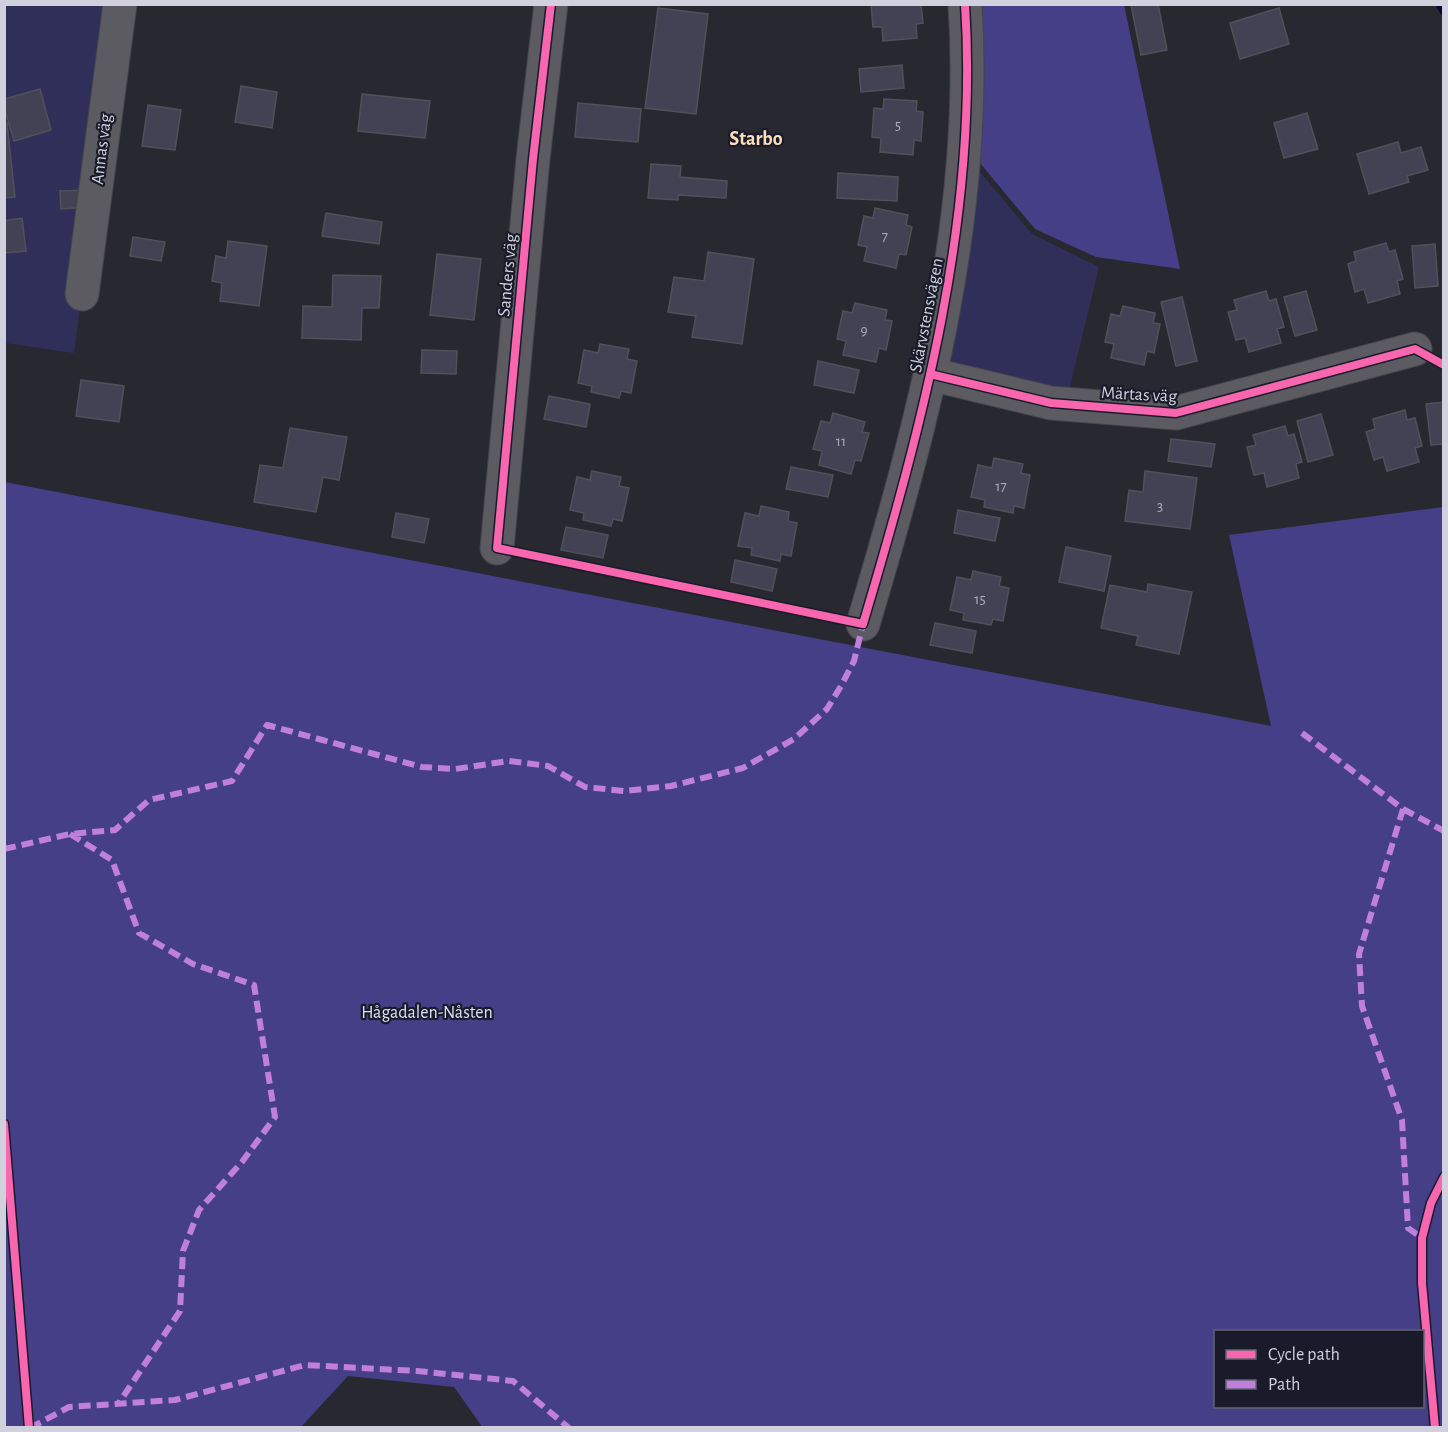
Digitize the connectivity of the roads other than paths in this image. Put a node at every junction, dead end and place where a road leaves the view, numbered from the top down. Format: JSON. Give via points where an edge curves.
{"nodes":[{"id":1,"x":120,"y":4,"type":"edge"},
{"id":2,"x":551,"y":4,"type":"edge"},
{"id":3,"x":964,"y":4,"type":"edge"},
{"id":4,"x":82,"y":294,"type":"dead end"},
{"id":5,"x":1415,"y":349,"type":"dead end"},
{"id":6,"x":930,"y":374,"type":"junction"},
{"id":7,"x":497,"y":548,"type":"dead end"},
{"id":8,"x":864,"y":624,"type":"dead end"}],
"edges":[{"from":1,"to":4,"type":"street","name":"Annas väg"},
{"from":2,"to":7,"type":"street","name":"Sanders väg"},
{"from":3,"to":6,"type":"street","name":"Skärvstensvägen","via":[[968,55],[964,144],[953,260]]},
{"from":5,"to":6,"type":"street","name":"Märtas väg","via":[[1176,413],[1052,403]]},
{"from":6,"to":8,"type":"street","name":"Skärvstensvägen","via":[[902,494]]}]}
